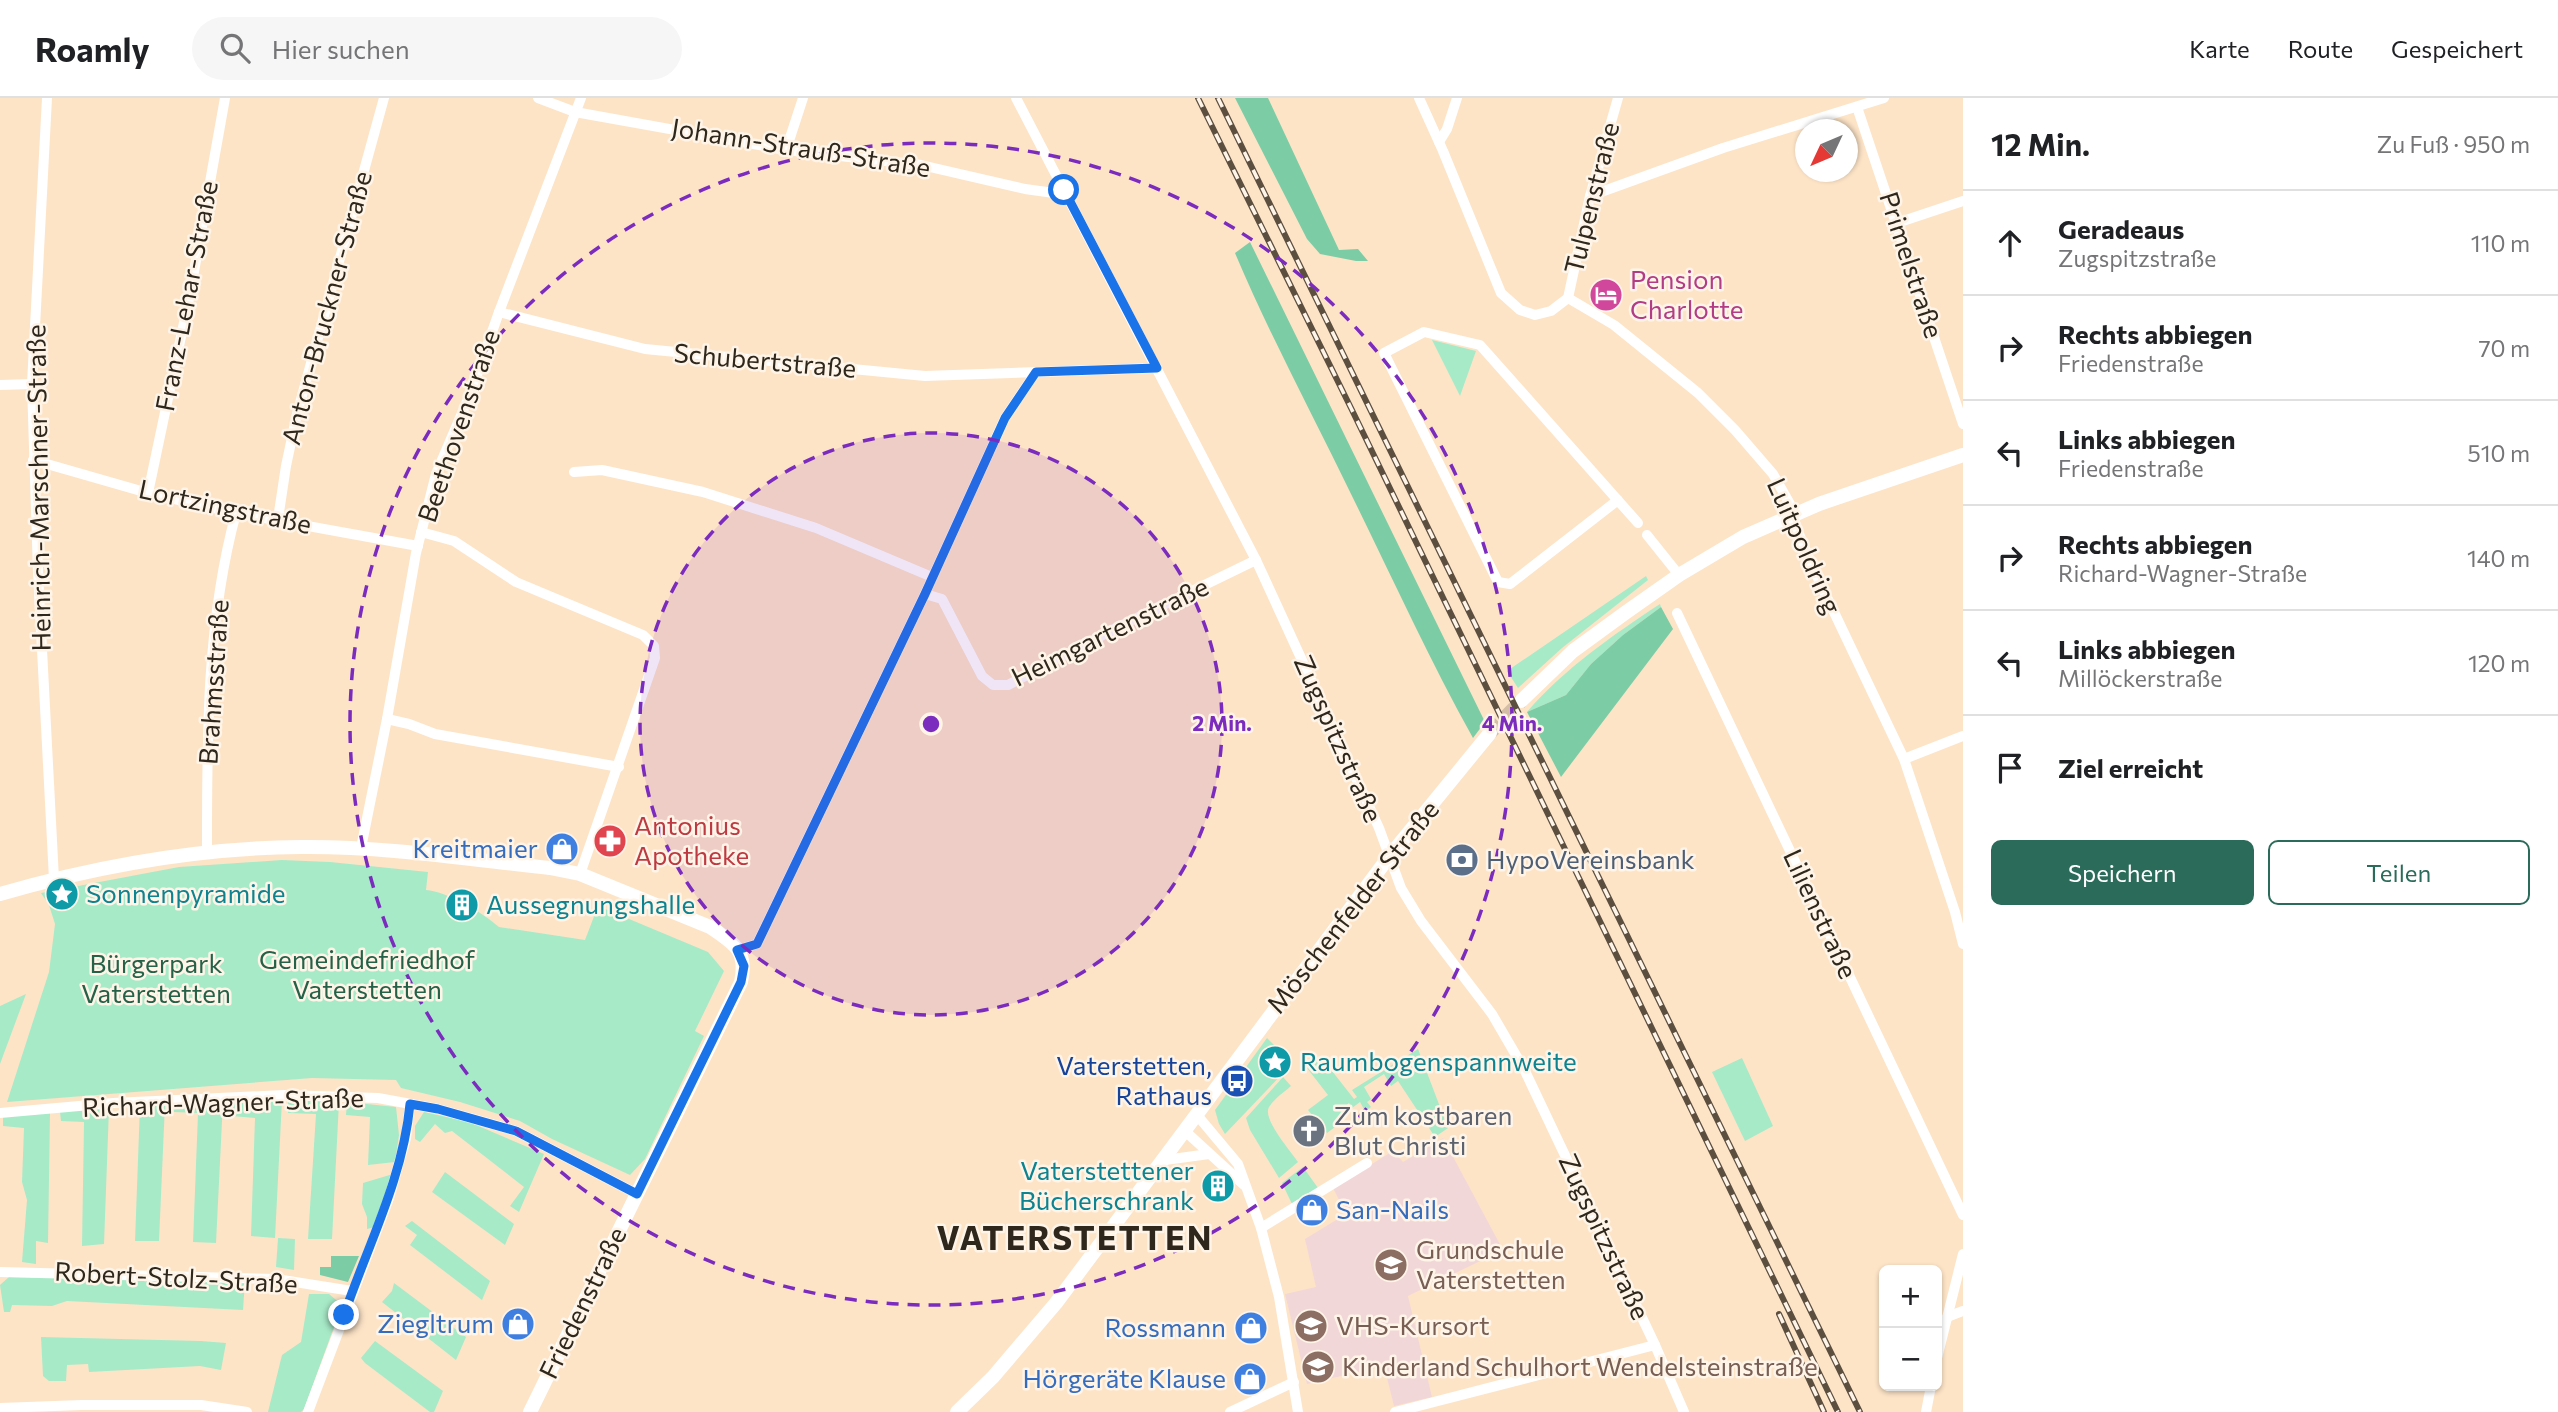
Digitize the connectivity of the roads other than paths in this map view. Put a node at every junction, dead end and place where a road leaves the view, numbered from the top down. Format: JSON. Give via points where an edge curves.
{"nodes":[{"id":1,"x":47,"y":98,"type":"edge"},
{"id":2,"x":225,"y":98,"type":"edge"},
{"id":3,"x":384,"y":98,"type":"edge"},
{"id":4,"x":538,"y":98,"type":"edge"},
{"id":5,"x":581,"y":98,"type":"edge"},
{"id":6,"x":803,"y":98,"type":"edge"},
{"id":7,"x":1016,"y":98,"type":"edge"},
{"id":8,"x":1419,"y":98,"type":"edge"},
{"id":9,"x":1457,"y":98,"type":"edge"},
{"id":10,"x":1618,"y":98,"type":"edge"},
{"id":11,"x":1884,"y":98,"type":"edge"},
{"id":12,"x":1857,"y":107,"type":"junction"},
{"id":13,"x":575,"y":112,"type":"junction"},
{"id":14,"x":1438,"y":142,"type":"junction"},
{"id":15,"x":786,"y":150,"type":"junction"},
{"id":16,"x":1064,"y":190,"type":"junction"},
{"id":17,"x":1590,"y":196,"type":"junction"},
{"id":18,"x":1963,"y":201,"type":"edge"},
{"id":19,"x":1897,"y":223,"type":"junction"},
{"id":20,"x":1568,"y":298,"type":"junction"},
{"id":21,"x":499,"y":312,"type":"junction"},
{"id":22,"x":1157,"y":368,"type":"junction"},
{"id":23,"x":1036,"y":372,"type":"junction"},
{"id":24,"x":0,"y":384,"type":"edge"},
{"id":25,"x":32,"y":384,"type":"junction"},
{"id":26,"x":1963,"y":424,"type":"edge"},
{"id":27,"x":1963,"y":455,"type":"edge"},
{"id":28,"x":33,"y":460,"type":"junction"},
{"id":29,"x":574,"y":472,"type":"dead end"},
{"id":30,"x":148,"y":493,"type":"junction"},
{"id":31,"x":1618,"y":500,"type":"junction"},
{"id":32,"x":236,"y":513,"type":"junction"},
{"id":33,"x":1792,"y":515,"type":"junction"},
{"id":34,"x":278,"y":519,"type":"junction"},
{"id":35,"x":1638,"y":523,"type":"dead end"},
{"id":36,"x":421,"y":532,"type":"junction"},
{"id":37,"x":1647,"y":535,"type":"dead end"},
{"id":38,"x":418,"y":546,"type":"junction"},
{"id":39,"x":1256,"y":560,"type":"junction"},
{"id":40,"x":1679,"y":575,"type":"junction"},
{"id":41,"x":932,"y":577,"type":"junction"},
{"id":42,"x":925,"y":594,"type":"junction"},
{"id":43,"x":1677,"y":613,"type":"dead end"},
{"id":44,"x":1521,"y":701,"type":"tunnel mouth"},
{"id":45,"x":387,"y":719,"type":"junction"},
{"id":46,"x":1490,"y":733,"type":"tunnel mouth"},
{"id":47,"x":1963,"y":736,"type":"edge"},
{"id":48,"x":1904,"y":759,"type":"junction"},
{"id":49,"x":618,"y":767,"type":"junction"},
{"id":50,"x":361,"y":848,"type":"junction"},
{"id":51,"x":207,"y":853,"type":"junction"},
{"id":52,"x":1388,"y":858,"type":"junction"},
{"id":53,"x":580,"y":874,"type":"junction"},
{"id":54,"x":54,"y":878,"type":"junction"},
{"id":55,"x":0,"y":894,"type":"edge"},
{"id":56,"x":1963,"y":944,"type":"edge"},
{"id":57,"x":737,"y":950,"type":"junction"},
{"id":58,"x":410,"y":1104,"type":"junction"},
{"id":59,"x":0,"y":1113,"type":"edge"},
{"id":60,"x":1197,"y":1115,"type":"junction"},
{"id":61,"x":1185,"y":1130,"type":"junction"},
{"id":62,"x":1209,"y":1154,"type":"junction"},
{"id":63,"x":1164,"y":1160,"type":"junction"},
{"id":64,"x":1367,"y":1163,"type":"dead end"},
{"id":65,"x":1246,"y":1187,"type":"junction"},
{"id":66,"x":637,"y":1194,"type":"junction"},
{"id":67,"x":1963,"y":1215,"type":"edge"},
{"id":68,"x":1261,"y":1228,"type":"junction"},
{"id":69,"x":1963,"y":1254,"type":"edge"},
{"id":70,"x":0,"y":1272,"type":"edge"},
{"id":71,"x":352,"y":1291,"type":"junction"},
{"id":72,"x":1963,"y":1311,"type":"edge"},
{"id":73,"x":1947,"y":1317,"type":"junction"},
{"id":74,"x":1942,"y":1338,"type":"edge"},
{"id":75,"x":1655,"y":1345,"type":"junction"},
{"id":76,"x":1294,"y":1382,"type":"junction"},
{"id":77,"x":1930,"y":1391,"type":"edge"},
{"id":78,"x":0,"y":1409,"type":"edge"},
{"id":79,"x":247,"y":1412,"type":"edge"},
{"id":80,"x":308,"y":1412,"type":"edge"},
{"id":81,"x":530,"y":1412,"type":"edge"},
{"id":82,"x":957,"y":1412,"type":"edge"},
{"id":83,"x":1230,"y":1412,"type":"edge"},
{"id":84,"x":1298,"y":1412,"type":"edge"},
{"id":85,"x":1395,"y":1412,"type":"edge"},
{"id":86,"x":1684,"y":1412,"type":"edge"},
{"id":87,"x":1926,"y":1412,"type":"edge"}],
"edges":[{"from":1,"to":25,"type":"street","name":"Heinrich-Marschner-Straße"},
{"from":2,"to":30,"type":"street","name":"Franz-Lehar-Straße","via":[[191,294]]},
{"from":3,"to":34,"type":"street","name":"Anton-Bruckner-Straße","via":[[297,414]]},
{"from":4,"to":13,"type":"street","name":"Johann-Strauß-Straße"},
{"from":5,"to":13,"type":"street","name":"Beethovenstraße"},
{"from":6,"to":15,"type":"street"},
{"from":7,"to":16,"type":"street","name":"Zugspitzstraße"},
{"from":8,"to":14,"type":"street"},
{"from":9,"to":14,"type":"street","via":[[1447,130]]},
{"from":10,"to":17,"type":"street","name":"Tulpenstraße"},
{"from":11,"to":12,"type":"street"},
{"from":12,"to":17,"type":"street"},
{"from":12,"to":19,"type":"street","name":"Primelstraße"},
{"from":13,"to":15,"type":"street","name":"Johann-Strauß-Straße"},
{"from":13,"to":21,"type":"street","name":"Beethovenstraße"},
{"from":14,"to":20,"type":"street","via":[[1501,293],[1520,310],[1535,315],[1551,311]]},
{"from":15,"to":16,"type":"street","name":"Johann-Strauß-Straße","via":[[921,165],[1025,189]]},
{"from":16,"to":22,"type":"street","name":"Zugspitzstraße"},
{"from":17,"to":20,"type":"street","name":"Tulpenstraße"},
{"from":18,"to":19,"type":"street"},
{"from":19,"to":26,"type":"street","name":"Primelstraße"},
{"from":20,"to":33,"type":"street","name":"Luitpoldring","via":[[1614,325],[1698,393],[1769,468]]},
{"from":21,"to":23,"type":"street","name":"Schubertstraße","via":[[645,349],[925,376]]},
{"from":21,"to":36,"type":"street","name":"Beethovenstraße","via":[[436,474]]},
{"from":22,"to":23,"type":"street"},
{"from":22,"to":39,"type":"street","name":"Zugspitzstraße"},
{"from":23,"to":41,"type":"street","via":[[1005,418]]},
{"from":24,"to":25,"type":"street"},
{"from":25,"to":28,"type":"street","name":"Heinrich-Marschner-Straße"},
{"from":27,"to":33,"type":"street"},
{"from":28,"to":30,"type":"street","name":"Lortzingstraße"},
{"from":28,"to":54,"type":"street","name":"Heinrich-Marschner-Straße"},
{"from":29,"to":41,"type":"street","via":[[602,470],[703,492],[816,528]]},
{"from":30,"to":32,"type":"street","name":"Lortzingstraße"},
{"from":31,"to":31,"type":"street","via":[[1510,584],[1498,582],[1384,352],[1424,332],[1480,345]]},
{"from":31,"to":35,"type":"street"},
{"from":32,"to":34,"type":"street","name":"Lortzingstraße"},
{"from":32,"to":51,"type":"street","name":"Brahmsstraße","via":[[217,607],[209,689]]},
{"from":33,"to":40,"type":"street","via":[[1743,537]]},
{"from":33,"to":48,"type":"street","name":"Luitpoldring"},
{"from":34,"to":38,"type":"street","name":"Lortzingstraße"},
{"from":36,"to":38,"type":"street","name":"Beethovenstraße"},
{"from":36,"to":49,"type":"street","via":[[454,541],[516,582],[643,635],[654,646],[655,658]]},
{"from":37,"to":40,"type":"street"},
{"from":38,"to":45,"type":"street","name":"Beethovenstraße"},
{"from":39,"to":42,"type":"street","name":"Heimgartenstraße","via":[[1008,685],[993,685],[982,676],[942,598]]},
{"from":39,"to":52,"type":"street","name":"Zugspitzstraße","via":[[1379,828]]},
{"from":40,"to":44,"type":"street","via":[[1573,652]]},
{"from":41,"to":42,"type":"street"},
{"from":42,"to":57,"type":"street","via":[[757,944]]},
{"from":43,"to":67,"type":"street","name":"Lilienstraße"},
{"from":45,"to":49,"type":"street","via":[[435,734]]},
{"from":45,"to":50,"type":"street","name":"Beethovenstraße"},
{"from":46,"to":52,"type":"street","name":"Möschenfelder Straße"},
{"from":47,"to":48,"type":"street"},
{"from":48,"to":56,"type":"street","name":"Luitpoldring"},
{"from":49,"to":53,"type":"street"},
{"from":50,"to":51,"type":"street","via":[[302,846]]},
{"from":50,"to":53,"type":"street"},
{"from":51,"to":54,"type":"street"},
{"from":52,"to":60,"type":"street","name":"Möschenfelder Straße"},
{"from":52,"to":75,"type":"street","name":"Zugspitzstraße","via":[[1421,921],[1492,1014],[1524,1069]]},
{"from":53,"to":57,"type":"street","via":[[710,927]]},
{"from":54,"to":55,"type":"street"},
{"from":57,"to":66,"type":"street","name":"Friedenstraße","via":[[744,966],[741,982]]},
{"from":58,"to":59,"type":"street","name":"Richard-Wagner-Straße","via":[[378,1098],[284,1095]]},
{"from":58,"to":66,"type":"street","name":"Richard-Wagner-Straße","via":[[516,1131]]},
{"from":58,"to":71,"type":"street","via":[[406,1138],[389,1198]]},
{"from":60,"to":61,"type":"street","name":"Möschenfelder Straße"},
{"from":60,"to":65,"type":"street","via":[[1238,1164]]},
{"from":61,"to":62,"type":"street"},
{"from":61,"to":63,"type":"street","name":"Möschenfelder Straße"},
{"from":62,"to":63,"type":"street"},
{"from":62,"to":65,"type":"street"},
{"from":63,"to":82,"type":"street","name":"Möschenfelder Straße","via":[[1056,1303]]},
{"from":64,"to":68,"type":"street"},
{"from":65,"to":68,"type":"street"},
{"from":66,"to":81,"type":"street","name":"Friedenstraße"},
{"from":68,"to":76,"type":"street"},
{"from":69,"to":73,"type":"street"},
{"from":70,"to":71,"type":"street","name":"Robert-Stolz-Straße","via":[[276,1279]]},
{"from":71,"to":80,"type":"street"},
{"from":72,"to":73,"type":"street"},
{"from":73,"to":74,"type":"street"},
{"from":75,"to":85,"type":"street"},
{"from":75,"to":86,"type":"street","name":"Zugspitzstraße"},
{"from":76,"to":83,"type":"street"},
{"from":76,"to":84,"type":"street"},
{"from":77,"to":87,"type":"street"},
{"from":78,"to":79,"type":"street","via":[[201,1405]]}]}
